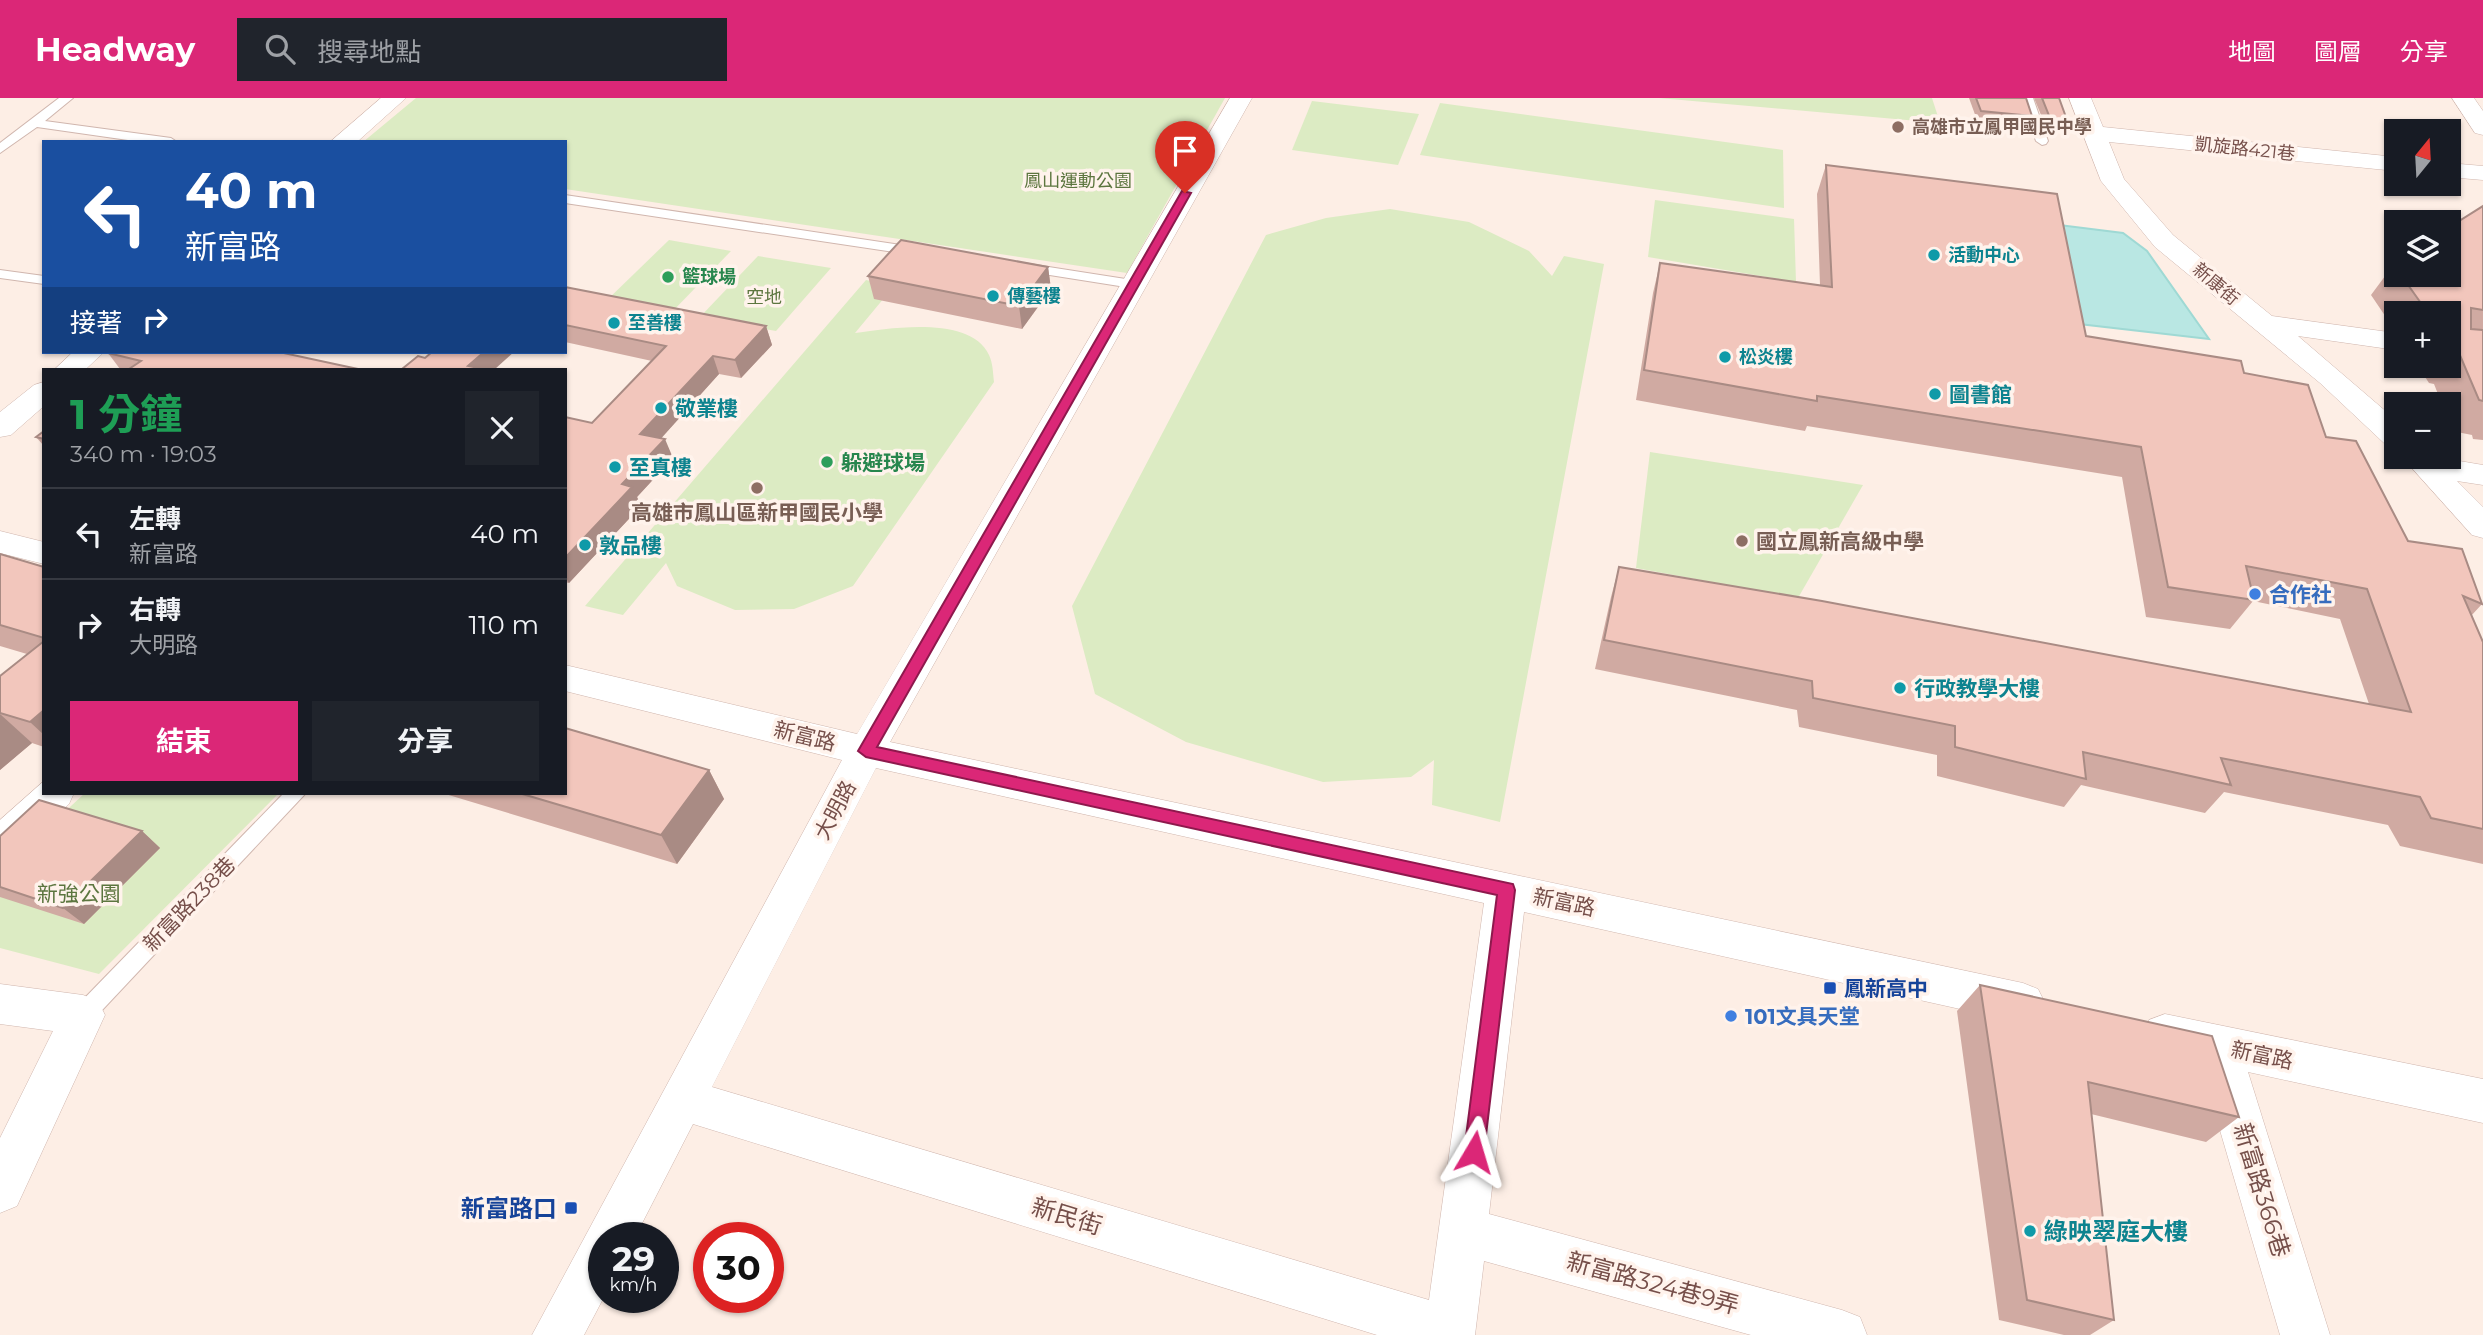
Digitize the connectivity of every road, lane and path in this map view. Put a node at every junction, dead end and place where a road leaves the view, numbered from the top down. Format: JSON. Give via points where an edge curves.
{"nodes":[{"id":1,"x":67,"y":98,"type":"edge"},
{"id":2,"x":395,"y":98,"type":"edge"},
{"id":3,"x":1241,"y":98,"type":"edge"},
{"id":4,"x":2027,"y":98,"type":"edge"},
{"id":5,"x":2080,"y":98,"type":"edge"},
{"id":6,"x":2463,"y":98,"type":"edge"},
{"id":7,"x":34,"y":123,"type":"junction"},
{"id":8,"x":2483,"y":128,"type":"edge"},
{"id":9,"x":2094,"y":133,"type":"junction"},
{"id":10,"x":157,"y":140,"type":"edge"},
{"id":11,"x":344,"y":140,"type":"edge"},
{"id":12,"x":2042,"y":141,"type":"dead end"},
{"id":13,"x":0,"y":149,"type":"edge"},
{"id":14,"x":2384,"y":163,"type":"edge"},
{"id":15,"x":2461,"y":171,"type":"edge"},
{"id":16,"x":2483,"y":173,"type":"edge"},
{"id":17,"x":567,"y":198,"type":"edge"},
{"id":18,"x":939,"y":254,"type":"edge"},
{"id":19,"x":1008,"y":265,"type":"edge"},
{"id":20,"x":0,"y":274,"type":"edge"},
{"id":21,"x":42,"y":280,"type":"edge"},
{"id":22,"x":1132,"y":284,"type":"junction"},
{"id":23,"x":2263,"y":323,"type":"junction"},
{"id":24,"x":2384,"y":340,"type":"edge"},
{"id":25,"x":88,"y":354,"type":"edge"},
{"id":26,"x":70,"y":368,"type":"edge"},
{"id":27,"x":42,"y":393,"type":"edge"},
{"id":28,"x":2384,"y":426,"type":"edge"},
{"id":29,"x":0,"y":428,"type":"edge"},
{"id":30,"x":2429,"y":469,"type":"edge"},
{"id":31,"x":2456,"y":469,"type":"edge"},
{"id":32,"x":2483,"y":475,"type":"edge"},
{"id":33,"x":2483,"y":527,"type":"edge"},
{"id":34,"x":0,"y":542,"type":"edge"},
{"id":35,"x":42,"y":552,"type":"edge"},
{"id":36,"x":567,"y":678,"type":"edge"},
{"id":37,"x":866,"y":751,"type":"junction"},
{"id":38,"x":53,"y":795,"type":"edge"},
{"id":39,"x":294,"y":795,"type":"edge"},
{"id":40,"x":0,"y":844,"type":"edge"},
{"id":41,"x":1506,"y":890,"type":"junction"},
{"id":42,"x":0,"y":1004,"type":"edge"},
{"id":43,"x":2060,"y":1011,"type":"edge"},
{"id":44,"x":83,"y":1015,"type":"junction"},
{"id":45,"x":2126,"y":1026,"type":"edge"},
{"id":46,"x":2218,"y":1046,"type":"junction"},
{"id":47,"x":682,"y":1099,"type":"junction"},
{"id":48,"x":2483,"y":1101,"type":"edge"},
{"id":49,"x":0,"y":1189,"type":"edge"},
{"id":50,"x":617,"y":1222,"type":"edge"},
{"id":51,"x":1464,"y":1231,"type":"junction"},
{"id":52,"x":588,"y":1277,"type":"edge"},
{"id":53,"x":1450,"y":1333,"type":"edge"},
{"id":54,"x":557,"y":1335,"type":"edge"},
{"id":55,"x":1842,"y":1335,"type":"edge"},
{"id":56,"x":2305,"y":1335,"type":"edge"}],
"edges":[{"from":1,"to":7,"type":"lane"},
{"from":2,"to":11,"type":"street"},
{"from":3,"to":22,"type":"street","name":"大明路"},
{"from":4,"to":12,"type":"lane"},
{"from":5,"to":9,"type":"street","name":"新康街"},
{"from":6,"to":8,"type":"street"},
{"from":7,"to":10,"type":"lane"},
{"from":7,"to":13,"type":"lane"},
{"from":9,"to":14,"type":"street","name":"凱旋路421巷"},
{"from":9,"to":23,"type":"street","name":"新康街","via":[[2113,181],[2164,241]]},
{"from":15,"to":16,"type":"street"},
{"from":17,"to":18,"type":"lane"},
{"from":19,"to":22,"type":"lane"},
{"from":20,"to":21,"type":"lane"},
{"from":22,"to":37,"type":"street","name":"大明路"},
{"from":23,"to":24,"type":"street"},
{"from":23,"to":28,"type":"street","name":"新康街"},
{"from":25,"to":26,"type":"street"},
{"from":27,"to":29,"type":"street"},
{"from":30,"to":33,"type":"street"},
{"from":31,"to":32,"type":"street"},
{"from":34,"to":35,"type":"street"},
{"from":36,"to":37,"type":"street","name":"新富路"},
{"from":37,"to":41,"type":"street","name":"新富路"},
{"from":37,"to":47,"type":"street","name":"大明路"},
{"from":38,"to":40,"type":"street"},
{"from":39,"to":44,"type":"lane","name":"新富路238巷"},
{"from":41,"to":43,"type":"street","name":"新富路"},
{"from":41,"to":51,"type":"street"},
{"from":42,"to":44,"type":"street"},
{"from":44,"to":49,"type":"street"},
{"from":45,"to":46,"type":"street","name":"新富路"},
{"from":46,"to":48,"type":"street","name":"新富路"},
{"from":46,"to":56,"type":"street","name":"新富路366巷"},
{"from":47,"to":50,"type":"street","name":"大明路"},
{"from":47,"to":53,"type":"street","name":"新民街"},
{"from":51,"to":53,"type":"street"},
{"from":51,"to":55,"type":"street","name":"新富路324巷9弄"},
{"from":52,"to":54,"type":"street"}]}
